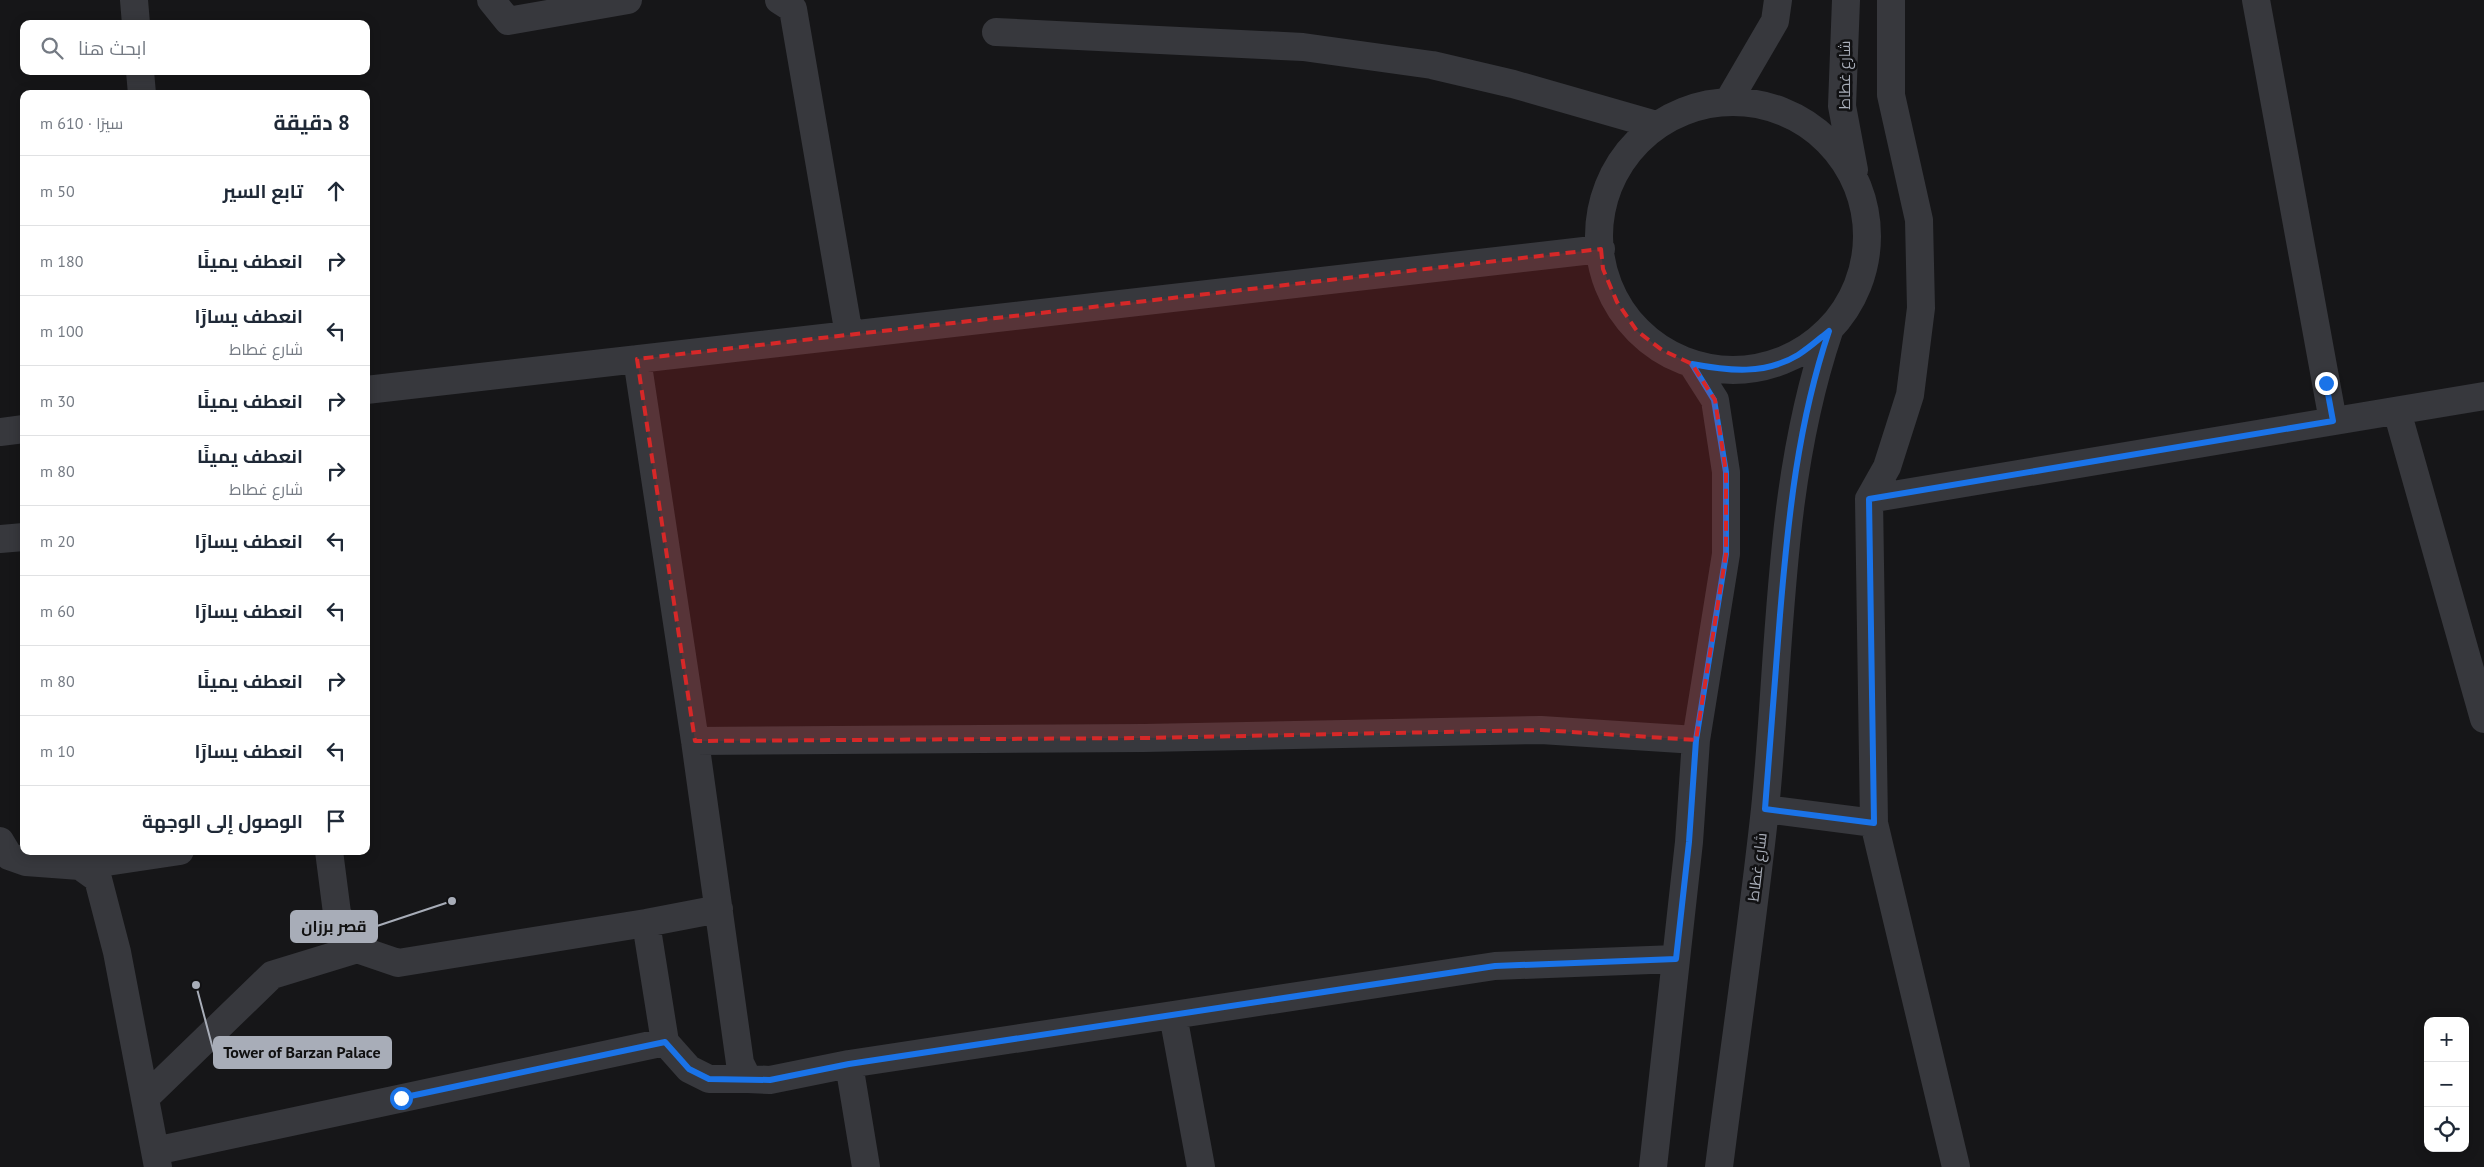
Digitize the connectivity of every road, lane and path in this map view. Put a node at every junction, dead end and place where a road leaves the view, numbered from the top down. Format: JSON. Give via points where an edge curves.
{"nodes":[{"id":1,"x":134,"y":0,"type":"edge"},
{"id":2,"x":492,"y":0,"type":"edge"},
{"id":3,"x":628,"y":0,"type":"edge"},
{"id":4,"x":779,"y":0,"type":"edge"},
{"id":5,"x":1778,"y":0,"type":"edge"},
{"id":6,"x":1846,"y":0,"type":"edge"},
{"id":7,"x":1891,"y":0,"type":"edge"},
{"id":8,"x":2256,"y":0,"type":"edge"},
{"id":9,"x":136,"y":20,"type":"edge"},
{"id":10,"x":996,"y":32,"type":"dead end"},
{"id":11,"x":140,"y":75,"type":"edge"},
{"id":12,"x":142,"y":90,"type":"edge"},
{"id":13,"x":1730,"y":100,"type":"junction"},
{"id":14,"x":1656,"y":124,"type":"junction"},
{"id":15,"x":1856,"y":179,"type":"junction"},
{"id":16,"x":1601,"y":249,"type":"junction"},
{"id":17,"x":1829,"y":331,"type":"junction"},
{"id":18,"x":849,"y":335,"type":"junction"},
{"id":19,"x":637,"y":359,"type":"junction"},
{"id":20,"x":1692,"y":364,"type":"junction"},
{"id":21,"x":370,"y":390,"type":"edge"},
{"id":22,"x":2484,"y":396,"type":"edge"},
{"id":23,"x":2397,"y":410,"type":"junction"},
{"id":24,"x":2333,"y":421,"type":"junction"},
{"id":25,"x":20,"y":430,"type":"edge"},
{"id":26,"x":0,"y":432,"type":"edge"},
{"id":27,"x":1869,"y":499,"type":"junction"},
{"id":28,"x":20,"y":537,"type":"edge"},
{"id":29,"x":0,"y":539,"type":"edge"},
{"id":30,"x":2484,"y":719,"type":"edge"},
{"id":31,"x":1696,"y":740,"type":"junction"},
{"id":32,"x":695,"y":741,"type":"junction"},
{"id":33,"x":1765,"y":809,"type":"junction"},
{"id":34,"x":1874,"y":823,"type":"junction"},
{"id":35,"x":0,"y":841,"type":"edge"},
{"id":36,"x":132,"y":855,"type":"edge"},
{"id":37,"x":330,"y":855,"type":"edge"},
{"id":38,"x":80,"y":866,"type":"junction"},
{"id":39,"x":719,"y":909,"type":"junction"},
{"id":40,"x":646,"y":923,"type":"junction"},
{"id":41,"x":356,"y":949,"type":"junction"},
{"id":42,"x":1676,"y":959,"type":"junction"},
{"id":43,"x":1173,"y":1015,"type":"junction"},
{"id":44,"x":665,"y":1042,"type":"junction"},
{"id":45,"x":849,"y":1064,"type":"junction"},
{"id":46,"x":748,"y":1079,"type":"junction"},
{"id":47,"x":145,"y":1098,"type":"junction"},
{"id":48,"x":157,"y":1159,"type":"edge"},
{"id":49,"x":866,"y":1167,"type":"edge"},
{"id":50,"x":1201,"y":1167,"type":"edge"},
{"id":51,"x":1653,"y":1167,"type":"edge"},
{"id":52,"x":1719,"y":1167,"type":"edge"},
{"id":53,"x":1956,"y":1167,"type":"edge"}],
"edges":[{"from":1,"to":9,"type":"street"},
{"from":2,"to":3,"type":"street","via":[[508,21]]},
{"from":4,"to":18,"type":"street","via":[[793,9]]},
{"from":5,"to":13,"type":"street","via":[[1775,21]]},
{"from":6,"to":15,"type":"street","name":"شارع غطاط","via":[[1842,106]]},
{"from":7,"to":27,"type":"street","via":[[1891,95],[1919,220],[1921,308],[1910,395],[1887,467]]},
{"from":8,"to":24,"type":"street"},
{"from":10,"to":14,"type":"street","via":[[1303,47],[1432,65]]},
{"from":11,"to":12,"type":"street"},
{"from":13,"to":14,"type":"street","via":[[1694,106]]},
{"from":13,"to":15,"type":"street","via":[[1762,103],[1795,115],[1835,148]]},
{"from":14,"to":16,"type":"street","via":[[1626,154],[1605,194],[1599,232]]},
{"from":15,"to":17,"type":"street","name":"شارع غطاط","via":[[1868,226],[1867,253],[1860,281],[1848,307]]},
{"from":16,"to":18,"type":"street"},
{"from":16,"to":20,"type":"street","via":[[1603,269],[1617,302],[1637,331],[1662,350]]},
{"from":17,"to":20,"type":"street","via":[[1798,355],[1763,368],[1733,371]]},
{"from":17,"to":33,"type":"street","name":"شارع غطاط","via":[[1814,373],[1790,520]]},
{"from":18,"to":19,"type":"street"},
{"from":19,"to":21,"type":"street"},
{"from":19,"to":32,"type":"street"},
{"from":20,"to":31,"type":"street","via":[[1714,400],[1726,472],[1726,554]]},
{"from":22,"to":23,"type":"street"},
{"from":23,"to":24,"type":"street"},
{"from":23,"to":30,"type":"street"},
{"from":24,"to":27,"type":"street"},
{"from":25,"to":26,"type":"street"},
{"from":27,"to":34,"type":"street"},
{"from":28,"to":29,"type":"street"},
{"from":31,"to":32,"type":"street","via":[[1541,730],[1154,738]]},
{"from":31,"to":42,"type":"street"},
{"from":32,"to":39,"type":"street"},
{"from":33,"to":34,"type":"street"},
{"from":33,"to":52,"type":"street","name":"شارع غطاط"},
{"from":34,"to":53,"type":"street"},
{"from":35,"to":38,"type":"street","via":[[9,856],[26,862]]},
{"from":36,"to":38,"type":"street"},
{"from":37,"to":41,"type":"street","via":[[337,913]]},
{"from":38,"to":47,"type":"street","via":[[98,878],[106,902]]},
{"from":39,"to":40,"type":"street"},
{"from":39,"to":46,"type":"street","via":[[740,1063]]},
{"from":40,"to":41,"type":"street","via":[[398,963]]},
{"from":40,"to":44,"type":"street"},
{"from":41,"to":47,"type":"street","via":[[272,975]]},
{"from":42,"to":43,"type":"street","via":[[1495,966]]},
{"from":42,"to":51,"type":"street"},
{"from":43,"to":45,"type":"street"},
{"from":43,"to":50,"type":"street"},
{"from":44,"to":46,"type":"street","via":[[689,1069],[709,1079]]},
{"from":44,"to":48,"type":"street"},
{"from":45,"to":46,"type":"street","via":[[770,1080]]},
{"from":45,"to":49,"type":"street"},
{"from":47,"to":48,"type":"street"}]}
